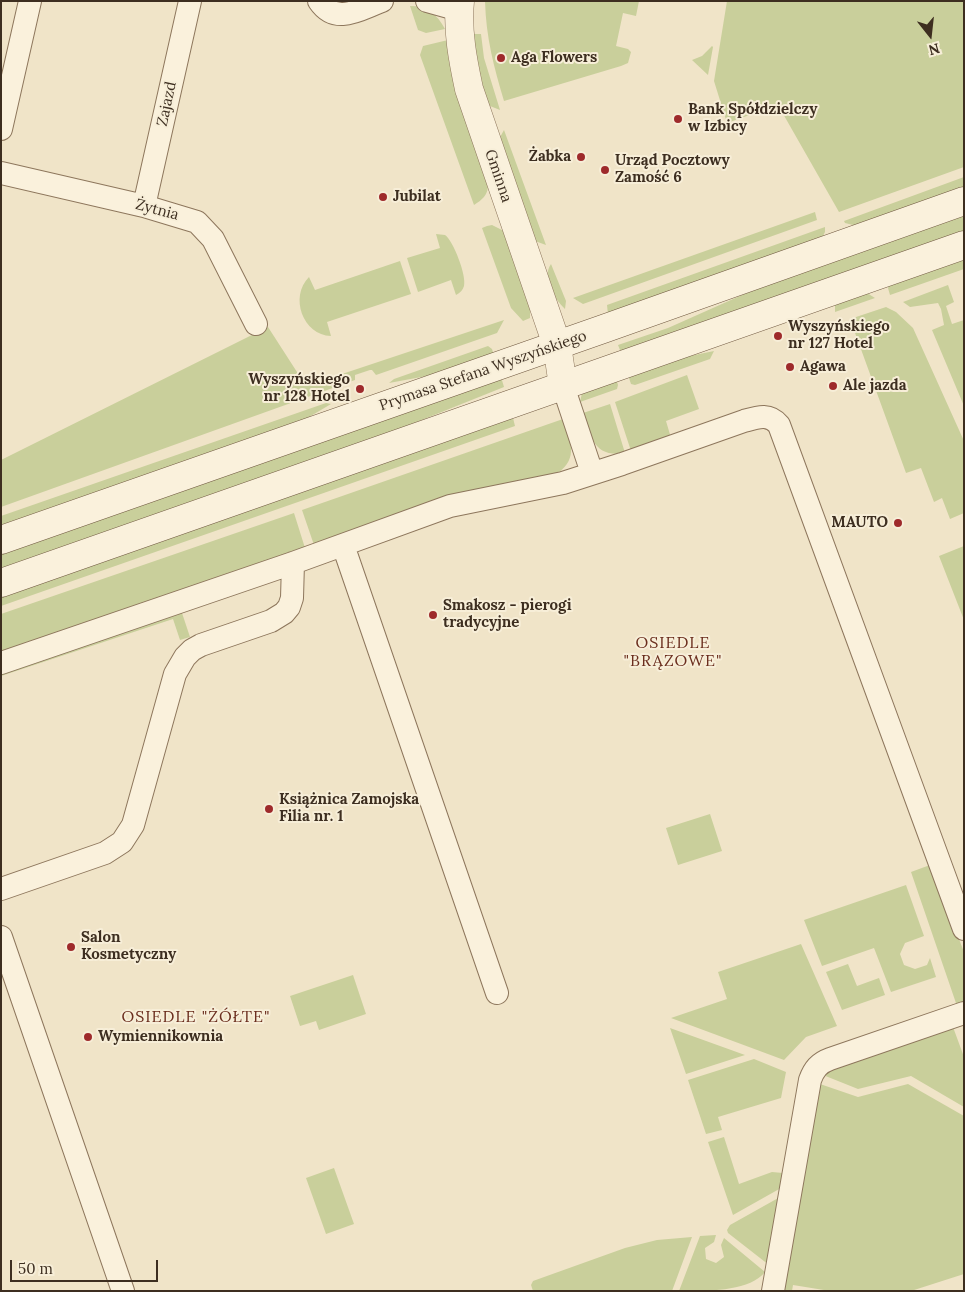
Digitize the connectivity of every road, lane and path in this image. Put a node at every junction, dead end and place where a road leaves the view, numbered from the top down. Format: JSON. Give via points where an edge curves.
{"nodes":[{"id":1,"x":30,"y":1,"type":"edge"},
{"id":2,"x":190,"y":1,"type":"edge"},
{"id":3,"x":319,"y":1,"type":"edge"},
{"id":4,"x":382,"y":1,"type":"edge"},
{"id":5,"x":427,"y":1,"type":"edge"},
{"id":6,"x":459,"y":5,"type":"edge"},
{"id":7,"x":1,"y":129,"type":"edge"},
{"id":8,"x":1,"y":173,"type":"edge"},
{"id":9,"x":964,"y":201,"type":"edge"},
{"id":10,"x":144,"y":206,"type":"junction"},
{"id":11,"x":964,"y":245,"type":"edge"},
{"id":12,"x":256,"y":324,"type":"dead end"},
{"id":13,"x":557,"y":345,"type":"junction"},
{"id":14,"x":562,"y":386,"type":"junction"},
{"id":15,"x":592,"y":473,"type":"junction"},
{"id":16,"x":1,"y":540,"type":"edge"},
{"id":17,"x":343,"y":545,"type":"junction"},
{"id":18,"x":294,"y":563,"type":"junction"},
{"id":19,"x":1,"y":583,"type":"edge"},
{"id":20,"x":1,"y":663,"type":"edge"},
{"id":21,"x":1,"y":889,"type":"edge"},
{"id":22,"x":964,"y":929,"type":"edge"},
{"id":23,"x":1,"y":937,"type":"edge"},
{"id":24,"x":497,"y":994,"type":"dead end"},
{"id":25,"x":964,"y":1013,"type":"edge"},
{"id":26,"x":123,"y":1291,"type":"edge"},
{"id":27,"x":772,"y":1291,"type":"edge"}],
"edges":[{"from":1,"to":7,"type":"street"},
{"from":2,"to":10,"type":"street","name":"Zajazd"},
{"from":3,"to":4,"type":"street","via":[[330,13],[338,14]]},
{"from":5,"to":6,"type":"street"},
{"from":6,"to":13,"type":"main road","name":"Gminna","via":[[469,89]]},
{"from":8,"to":10,"type":"street","name":"Żytnia"},
{"from":9,"to":13,"type":"main road","name":"Prymasa Stefana Wyszyńskiego"},
{"from":10,"to":12,"type":"street","name":"Żytnia","via":[[190,218],[203,227],[213,239]]},
{"from":11,"to":14,"type":"main road"},
{"from":13,"to":14,"type":"main road","name":"Gminna"},
{"from":13,"to":16,"type":"main road","name":"Prymasa Stefana Wyszyńskiego"},
{"from":14,"to":15,"type":"street"},
{"from":14,"to":19,"type":"main road"},
{"from":15,"to":17,"type":"street","via":[[552,486],[450,506]]},
{"from":15,"to":22,"type":"street","via":[[756,417],[775,420]]},
{"from":17,"to":18,"type":"street"},
{"from":17,"to":24,"type":"street"},
{"from":18,"to":20,"type":"street"},
{"from":18,"to":21,"type":"street","via":[[292,598],[284,613],[271,621],[201,645],[179,665],[133,825],[122,842],[105,853]]},
{"from":23,"to":26,"type":"street"},
{"from":25,"to":27,"type":"street","via":[[830,1059],[815,1069],[810,1080]]}]}
